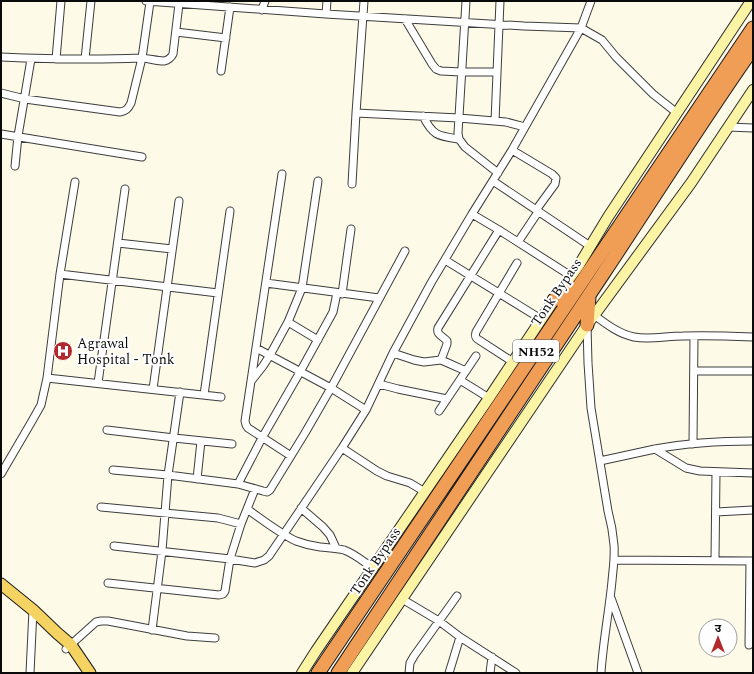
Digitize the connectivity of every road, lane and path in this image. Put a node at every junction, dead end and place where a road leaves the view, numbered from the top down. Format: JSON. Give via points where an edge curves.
{"nodes":[{"id":1,"x":61,"y":1,"type":"edge"},
{"id":2,"x":91,"y":1,"type":"edge"},
{"id":3,"x":148,"y":1,"type":"edge"},
{"id":4,"x":265,"y":1,"type":"edge"},
{"id":5,"x":327,"y":1,"type":"edge"},
{"id":6,"x":364,"y":1,"type":"edge"},
{"id":7,"x":466,"y":1,"type":"edge"},
{"id":8,"x":500,"y":1,"type":"edge"},
{"id":9,"x":591,"y":1,"type":"edge"},
{"id":10,"x":751,"y":1,"type":"edge"},
{"id":11,"x":159,"y":2,"type":"edge"},
{"id":12,"x":179,"y":4,"type":"junction"},
{"id":13,"x":230,"y":8,"type":"junction"},
{"id":14,"x":262,"y":10,"type":"junction"},
{"id":15,"x":326,"y":14,"type":"junction"},
{"id":16,"x":362,"y":17,"type":"junction"},
{"id":17,"x":405,"y":19,"type":"junction"},
{"id":18,"x":464,"y":23,"type":"junction"},
{"id":19,"x":499,"y":25,"type":"junction"},
{"id":20,"x":581,"y":28,"type":"junction"},
{"id":21,"x":753,"y":28,"type":"edge"},
{"id":22,"x":176,"y":32,"type":"junction"},
{"id":23,"x":226,"y":38,"type":"junction"},
{"id":24,"x":753,"y":48,"type":"edge"},
{"id":25,"x":1,"y":58,"type":"edge"},
{"id":26,"x":142,"y":58,"type":"junction"},
{"id":27,"x":31,"y":59,"type":"junction"},
{"id":28,"x":56,"y":59,"type":"junction"},
{"id":29,"x":85,"y":59,"type":"junction"},
{"id":30,"x":221,"y":71,"type":"dead end"},
{"id":31,"x":462,"y":72,"type":"junction"},
{"id":32,"x":497,"y":72,"type":"junction"},
{"id":33,"x":753,"y":90,"type":"edge"},
{"id":34,"x":1,"y":93,"type":"edge"},
{"id":35,"x":25,"y":99,"type":"junction"},
{"id":36,"x":356,"y":113,"type":"junction"},
{"id":37,"x":677,"y":113,"type":"junction"},
{"id":38,"x":423,"y":116,"type":"junction"},
{"id":39,"x":459,"y":118,"type":"junction"},
{"id":40,"x":495,"y":121,"type":"junction"},
{"id":41,"x":525,"y":127,"type":"junction"},
{"id":42,"x":728,"y":127,"type":"junction"},
{"id":43,"x":753,"y":128,"type":"edge"},
{"id":44,"x":1,"y":134,"type":"edge"},
{"id":45,"x":18,"y":136,"type":"junction"},
{"id":46,"x":459,"y":139,"type":"junction"},
{"id":47,"x":512,"y":150,"type":"junction"},
{"id":48,"x":142,"y":156,"type":"dead end"},
{"id":49,"x":15,"y":166,"type":"dead end"},
{"id":50,"x":498,"y":173,"type":"junction"},
{"id":51,"x":282,"y":174,"type":"dead end"},
{"id":52,"x":318,"y":181,"type":"dead end"},
{"id":53,"x":493,"y":181,"type":"junction"},
{"id":54,"x":75,"y":182,"type":"dead end"},
{"id":55,"x":352,"y":184,"type":"dead end"},
{"id":56,"x":125,"y":189,"type":"dead end"},
{"id":57,"x":179,"y":201,"type":"dead end"},
{"id":58,"x":230,"y":211,"type":"dead end"},
{"id":59,"x":537,"y":211,"type":"junction"},
{"id":60,"x":472,"y":214,"type":"junction"},
{"id":61,"x":351,"y":229,"type":"dead end"},
{"id":62,"x":499,"y":230,"type":"junction"},
{"id":63,"x":518,"y":242,"type":"junction"},
{"id":64,"x":118,"y":243,"type":"junction"},
{"id":65,"x":590,"y":246,"type":"junction"},
{"id":66,"x":172,"y":249,"type":"junction"},
{"id":67,"x":404,"y":251,"type":"dead end"},
{"id":68,"x":445,"y":260,"type":"junction"},
{"id":69,"x":517,"y":263,"type":"dead end"},
{"id":70,"x":60,"y":274,"type":"junction"},
{"id":71,"x":471,"y":276,"type":"junction"},
{"id":72,"x":571,"y":276,"type":"junction"},
{"id":73,"x":112,"y":280,"type":"junction"},
{"id":74,"x":266,"y":283,"type":"junction"},
{"id":75,"x":167,"y":287,"type":"junction"},
{"id":76,"x":302,"y":288,"type":"junction"},
{"id":77,"x":578,"y":288,"type":"junction"},
{"id":78,"x":218,"y":293,"type":"junction"},
{"id":79,"x":340,"y":293,"type":"junction"},
{"id":80,"x":499,"y":293,"type":"junction"},
{"id":81,"x":590,"y":295,"type":"junction"},
{"id":82,"x":379,"y":298,"type":"junction"},
{"id":83,"x":554,"y":300,"type":"junction"},
{"id":84,"x":541,"y":319,"type":"junction"},
{"id":85,"x":590,"y":320,"type":"junction"},
{"id":86,"x":288,"y":322,"type":"junction"},
{"id":87,"x":694,"y":336,"type":"junction"},
{"id":88,"x":753,"y":337,"type":"edge"},
{"id":89,"x":318,"y":340,"type":"junction"},
{"id":90,"x":256,"y":348,"type":"junction"},
{"id":91,"x":393,"y":353,"type":"junction"},
{"id":92,"x":270,"y":355,"type":"junction"},
{"id":93,"x":476,"y":356,"type":"dead end"},
{"id":94,"x":441,"y":360,"type":"junction"},
{"id":95,"x":513,"y":362,"type":"junction"},
{"id":96,"x":466,"y":371,"type":"junction"},
{"id":97,"x":695,"y":371,"type":"junction"},
{"id":98,"x":300,"y":372,"type":"junction"},
{"id":99,"x":753,"y":372,"type":"edge"},
{"id":100,"x":47,"y":378,"type":"junction"},
{"id":101,"x":460,"y":380,"type":"junction"},
{"id":102,"x":251,"y":381,"type":"junction"},
{"id":103,"x":98,"y":383,"type":"junction"},
{"id":104,"x":379,"y":384,"type":"junction"},
{"id":105,"x":331,"y":388,"type":"junction"},
{"id":106,"x":153,"y":389,"type":"junction"},
{"id":107,"x":180,"y":392,"type":"junction"},
{"id":108,"x":204,"y":395,"type":"junction"},
{"id":109,"x":221,"y":397,"type":"dead end"},
{"id":110,"x":489,"y":398,"type":"junction"},
{"id":111,"x":447,"y":399,"type":"junction"},
{"id":112,"x":366,"y":410,"type":"junction"},
{"id":113,"x":439,"y":411,"type":"dead end"},
{"id":114,"x":107,"y":430,"type":"dead end"},
{"id":115,"x":174,"y":438,"type":"junction"},
{"id":116,"x":262,"y":438,"type":"junction"},
{"id":117,"x":201,"y":441,"type":"junction"},
{"id":118,"x":753,"y":441,"type":"edge"},
{"id":119,"x":232,"y":444,"type":"dead end"},
{"id":120,"x":693,"y":444,"type":"junction"},
{"id":121,"x":342,"y":448,"type":"junction"},
{"id":122,"x":655,"y":449,"type":"junction"},
{"id":123,"x":291,"y":456,"type":"junction"},
{"id":124,"x":600,"y":461,"type":"junction"},
{"id":125,"x":113,"y":470,"type":"dead end"},
{"id":126,"x":716,"y":472,"type":"junction"},
{"id":127,"x":753,"y":473,"type":"edge"},
{"id":128,"x":1,"y":474,"type":"edge"},
{"id":129,"x":168,"y":475,"type":"junction"},
{"id":130,"x":197,"y":479,"type":"junction"},
{"id":131,"x":238,"y":484,"type":"junction"},
{"id":132,"x":255,"y":489,"type":"junction"},
{"id":133,"x":425,"y":492,"type":"junction"},
{"id":134,"x":101,"y":507,"type":"dead end"},
{"id":135,"x":301,"y":508,"type":"junction"},
{"id":136,"x":247,"y":509,"type":"junction"},
{"id":137,"x":753,"y":510,"type":"edge"},
{"id":138,"x":716,"y":512,"type":"junction"},
{"id":139,"x":165,"y":513,"type":"junction"},
{"id":140,"x":241,"y":524,"type":"junction"},
{"id":141,"x":284,"y":534,"type":"junction"},
{"id":142,"x":114,"y":546,"type":"dead end"},
{"id":143,"x":336,"y":548,"type":"junction"},
{"id":144,"x":162,"y":551,"type":"junction"},
{"id":145,"x":230,"y":559,"type":"junction"},
{"id":146,"x":614,"y":560,"type":"junction"},
{"id":147,"x":715,"y":560,"type":"junction"},
{"id":148,"x":751,"y":561,"type":"edge"},
{"id":149,"x":373,"y":568,"type":"junction"},
{"id":150,"x":108,"y":583,"type":"dead end"},
{"id":151,"x":1,"y":584,"type":"edge"},
{"id":152,"x":157,"y":588,"type":"junction"},
{"id":153,"x":457,"y":596,"type":"dead end"},
{"id":154,"x":610,"y":596,"type":"junction"},
{"id":155,"x":402,"y":599,"type":"junction"},
{"id":156,"x":33,"y":610,"type":"junction"},
{"id":157,"x":439,"y":621,"type":"junction"},
{"id":158,"x":152,"y":630,"type":"junction"},
{"id":159,"x":460,"y":637,"type":"junction"},
{"id":160,"x":215,"y":638,"type":"dead end"},
{"id":161,"x":749,"y":645,"type":"dead end"},
{"id":162,"x":68,"y":647,"type":"junction"},
{"id":163,"x":492,"y":657,"type":"junction"},
{"id":164,"x":30,"y":673,"type":"edge"},
{"id":165,"x":81,"y":673,"type":"edge"},
{"id":166,"x":90,"y":673,"type":"edge"},
{"id":167,"x":302,"y":673,"type":"edge"},
{"id":168,"x":318,"y":673,"type":"edge"},
{"id":169,"x":338,"y":673,"type":"edge"},
{"id":170,"x":352,"y":673,"type":"edge"},
{"id":171,"x":409,"y":673,"type":"edge"},
{"id":172,"x":449,"y":673,"type":"edge"},
{"id":173,"x":490,"y":673,"type":"edge"},
{"id":174,"x":516,"y":673,"type":"edge"},
{"id":175,"x":601,"y":673,"type":"edge"},
{"id":176,"x":638,"y":673,"type":"edge"}],
"edges":[{"from":1,"to":28,"type":"street"},
{"from":2,"to":29,"type":"street"},
{"from":3,"to":11,"type":"street"},
{"from":3,"to":26,"type":"street"},
{"from":4,"to":14,"type":"street"},
{"from":5,"to":15,"type":"street"},
{"from":6,"to":16,"type":"street"},
{"from":7,"to":18,"type":"street"},
{"from":8,"to":19,"type":"street"},
{"from":9,"to":20,"type":"street"},
{"from":10,"to":37,"type":"street"},
{"from":11,"to":12,"type":"street"},
{"from":12,"to":13,"type":"street"},
{"from":12,"to":22,"type":"street"},
{"from":13,"to":14,"type":"street"},
{"from":13,"to":23,"type":"street"},
{"from":14,"to":15,"type":"street"},
{"from":15,"to":16,"type":"street"},
{"from":16,"to":17,"type":"street"},
{"from":16,"to":36,"type":"street"},
{"from":17,"to":18,"type":"street"},
{"from":17,"to":31,"type":"street","via":[[436,69]]},
{"from":18,"to":19,"type":"street"},
{"from":18,"to":31,"type":"street"},
{"from":19,"to":20,"type":"street"},
{"from":19,"to":32,"type":"street"},
{"from":20,"to":37,"type":"street","via":[[602,40],[653,94]]},
{"from":20,"to":41,"type":"street"},
{"from":21,"to":77,"type":"highway","name":"Tonk Bypass","number":"NH52"},
{"from":22,"to":23,"type":"street"},
{"from":22,"to":26,"type":"street","via":[[173,54],[169,60]]},
{"from":23,"to":30,"type":"street"},
{"from":24,"to":81,"type":"highway","number":"NH52"},
{"from":25,"to":27,"type":"street"},
{"from":26,"to":29,"type":"street"},
{"from":26,"to":35,"type":"street","via":[[131,103],[125,111]]},
{"from":27,"to":28,"type":"street"},
{"from":27,"to":35,"type":"street"},
{"from":28,"to":29,"type":"street"},
{"from":31,"to":32,"type":"street"},
{"from":31,"to":39,"type":"street"},
{"from":32,"to":40,"type":"street"},
{"from":33,"to":42,"type":"street"},
{"from":34,"to":35,"type":"street"},
{"from":35,"to":45,"type":"street"},
{"from":36,"to":38,"type":"street"},
{"from":36,"to":55,"type":"street"},
{"from":37,"to":65,"type":"street"},
{"from":38,"to":39,"type":"street"},
{"from":38,"to":46,"type":"street","via":[[431,130],[437,134]]},
{"from":39,"to":40,"type":"street"},
{"from":39,"to":46,"type":"street"},
{"from":40,"to":41,"type":"street"},
{"from":41,"to":47,"type":"street"},
{"from":42,"to":43,"type":"street"},
{"from":42,"to":85,"type":"street","via":[[691,183]]},
{"from":44,"to":45,"type":"street"},
{"from":45,"to":48,"type":"street"},
{"from":45,"to":49,"type":"street"},
{"from":46,"to":50,"type":"street","via":[[465,147]]},
{"from":47,"to":50,"type":"street"},
{"from":47,"to":59,"type":"street","via":[[556,178],[555,184]]},
{"from":50,"to":53,"type":"street"},
{"from":51,"to":74,"type":"street"},
{"from":52,"to":76,"type":"street"},
{"from":53,"to":59,"type":"street"},
{"from":53,"to":60,"type":"street"},
{"from":54,"to":70,"type":"street"},
{"from":56,"to":64,"type":"street"},
{"from":57,"to":66,"type":"street"},
{"from":58,"to":78,"type":"street"},
{"from":59,"to":63,"type":"street"},
{"from":59,"to":65,"type":"street"},
{"from":60,"to":62,"type":"street"},
{"from":60,"to":68,"type":"street"},
{"from":61,"to":79,"type":"street"},
{"from":62,"to":63,"type":"street"},
{"from":62,"to":71,"type":"street"},
{"from":63,"to":72,"type":"street"},
{"from":64,"to":66,"type":"street"},
{"from":64,"to":73,"type":"street"},
{"from":65,"to":72,"type":"street"},
{"from":66,"to":75,"type":"street"},
{"from":67,"to":82,"type":"street"},
{"from":68,"to":71,"type":"street"},
{"from":68,"to":91,"type":"street"},
{"from":69,"to":80,"type":"street"},
{"from":70,"to":73,"type":"street"},
{"from":70,"to":100,"type":"street"},
{"from":71,"to":80,"type":"street"},
{"from":71,"to":94,"type":"street","via":[[438,328],[438,334],[447,341]]},
{"from":72,"to":83,"type":"street"},
{"from":73,"to":75,"type":"street"},
{"from":73,"to":103,"type":"street"},
{"from":74,"to":76,"type":"street"},
{"from":74,"to":90,"type":"street"},
{"from":75,"to":78,"type":"street"},
{"from":75,"to":106,"type":"street"},
{"from":76,"to":79,"type":"street"},
{"from":76,"to":86,"type":"street"},
{"from":77,"to":83,"type":"highway"},
{"from":77,"to":168,"type":"highway","name":"Tonk Bypass","number":"NH52"},
{"from":78,"to":108,"type":"street"},
{"from":79,"to":82,"type":"street"},
{"from":79,"to":89,"type":"street"},
{"from":80,"to":84,"type":"street"},
{"from":80,"to":95,"type":"street","via":[[475,335],[478,340]]},
{"from":81,"to":85,"type":"highway"},
{"from":81,"to":169,"type":"highway","number":"NH52"},
{"from":82,"to":105,"type":"street"},
{"from":83,"to":84,"type":"street"},
{"from":84,"to":95,"type":"street"},
{"from":85,"to":87,"type":"street","via":[[634,337]]},
{"from":85,"to":124,"type":"street","via":[[588,363],[591,408]]},
{"from":85,"to":155,"type":"street"},
{"from":86,"to":89,"type":"street"},
{"from":86,"to":92,"type":"street"},
{"from":87,"to":88,"type":"street"},
{"from":87,"to":97,"type":"street"},
{"from":89,"to":98,"type":"street"},
{"from":90,"to":92,"type":"street"},
{"from":90,"to":102,"type":"street"},
{"from":91,"to":94,"type":"street","via":[[424,362]]},
{"from":91,"to":104,"type":"street"},
{"from":92,"to":98,"type":"street"},
{"from":92,"to":102,"type":"street"},
{"from":93,"to":96,"type":"street"},
{"from":94,"to":96,"type":"street"},
{"from":95,"to":110,"type":"street"},
{"from":96,"to":101,"type":"street"},
{"from":97,"to":99,"type":"street"},
{"from":97,"to":120,"type":"street"},
{"from":98,"to":105,"type":"street"},
{"from":98,"to":116,"type":"street"},
{"from":100,"to":103,"type":"street"},
{"from":100,"to":128,"type":"street","via":[[41,404]]},
{"from":101,"to":110,"type":"street"},
{"from":101,"to":111,"type":"street"},
{"from":102,"to":116,"type":"street","via":[[245,421],[248,428]]},
{"from":103,"to":106,"type":"street"},
{"from":104,"to":111,"type":"street"},
{"from":104,"to":112,"type":"street"},
{"from":105,"to":112,"type":"street"},
{"from":105,"to":123,"type":"street"},
{"from":106,"to":107,"type":"street"},
{"from":107,"to":108,"type":"street"},
{"from":107,"to":115,"type":"street"},
{"from":108,"to":109,"type":"street"},
{"from":110,"to":133,"type":"street"},
{"from":111,"to":113,"type":"street"},
{"from":112,"to":121,"type":"street"},
{"from":114,"to":115,"type":"street"},
{"from":115,"to":117,"type":"street"},
{"from":115,"to":129,"type":"street"},
{"from":116,"to":123,"type":"street"},
{"from":116,"to":131,"type":"street"},
{"from":117,"to":119,"type":"street"},
{"from":117,"to":130,"type":"street"},
{"from":118,"to":120,"type":"street"},
{"from":120,"to":122,"type":"street"},
{"from":121,"to":133,"type":"street","via":[[377,471],[410,483]]},
{"from":121,"to":135,"type":"street"},
{"from":122,"to":124,"type":"street"},
{"from":122,"to":126,"type":"street","via":[[686,468]]},
{"from":123,"to":132,"type":"street","via":[[270,490],[267,492]]},
{"from":124,"to":146,"type":"street","via":[[612,526]]},
{"from":125,"to":129,"type":"street"},
{"from":126,"to":127,"type":"street"},
{"from":126,"to":138,"type":"street"},
{"from":129,"to":130,"type":"street"},
{"from":129,"to":139,"type":"street"},
{"from":130,"to":131,"type":"street"},
{"from":131,"to":132,"type":"street"},
{"from":132,"to":136,"type":"street"},
{"from":133,"to":149,"type":"street"},
{"from":134,"to":139,"type":"street"},
{"from":135,"to":141,"type":"street"},
{"from":135,"to":143,"type":"street","via":[[330,535]]},
{"from":136,"to":140,"type":"street"},
{"from":136,"to":141,"type":"street"},
{"from":137,"to":138,"type":"street"},
{"from":138,"to":147,"type":"street"},
{"from":139,"to":140,"type":"street","via":[[218,518]]},
{"from":139,"to":144,"type":"street"},
{"from":140,"to":145,"type":"street"},
{"from":141,"to":143,"type":"street","via":[[306,544]]},
{"from":141,"to":145,"type":"street","via":[[269,556],[260,562]]},
{"from":142,"to":144,"type":"street"},
{"from":143,"to":149,"type":"street","via":[[356,556]]},
{"from":144,"to":145,"type":"street"},
{"from":144,"to":152,"type":"street"},
{"from":145,"to":152,"type":"street","via":[[223,594]]},
{"from":146,"to":147,"type":"street"},
{"from":146,"to":154,"type":"street"},
{"from":147,"to":148,"type":"street"},
{"from":148,"to":161,"type":"street"},
{"from":149,"to":167,"type":"street"},
{"from":150,"to":152,"type":"street"},
{"from":151,"to":156,"type":"main road"},
{"from":152,"to":158,"type":"street"},
{"from":153,"to":157,"type":"street"},
{"from":154,"to":175,"type":"street"},
{"from":154,"to":176,"type":"street"},
{"from":155,"to":157,"type":"street"},
{"from":155,"to":170,"type":"street"},
{"from":156,"to":162,"type":"main road"},
{"from":156,"to":164,"type":"street"},
{"from":157,"to":159,"type":"street"},
{"from":157,"to":171,"type":"street","via":[[414,656]]},
{"from":158,"to":160,"type":"street"},
{"from":158,"to":162,"type":"street","via":[[108,621],[96,622]]},
{"from":159,"to":163,"type":"street"},
{"from":159,"to":172,"type":"street"},
{"from":162,"to":165,"type":"main road"},
{"from":162,"to":166,"type":"main road"},
{"from":163,"to":173,"type":"street"},
{"from":163,"to":174,"type":"street"}]}
